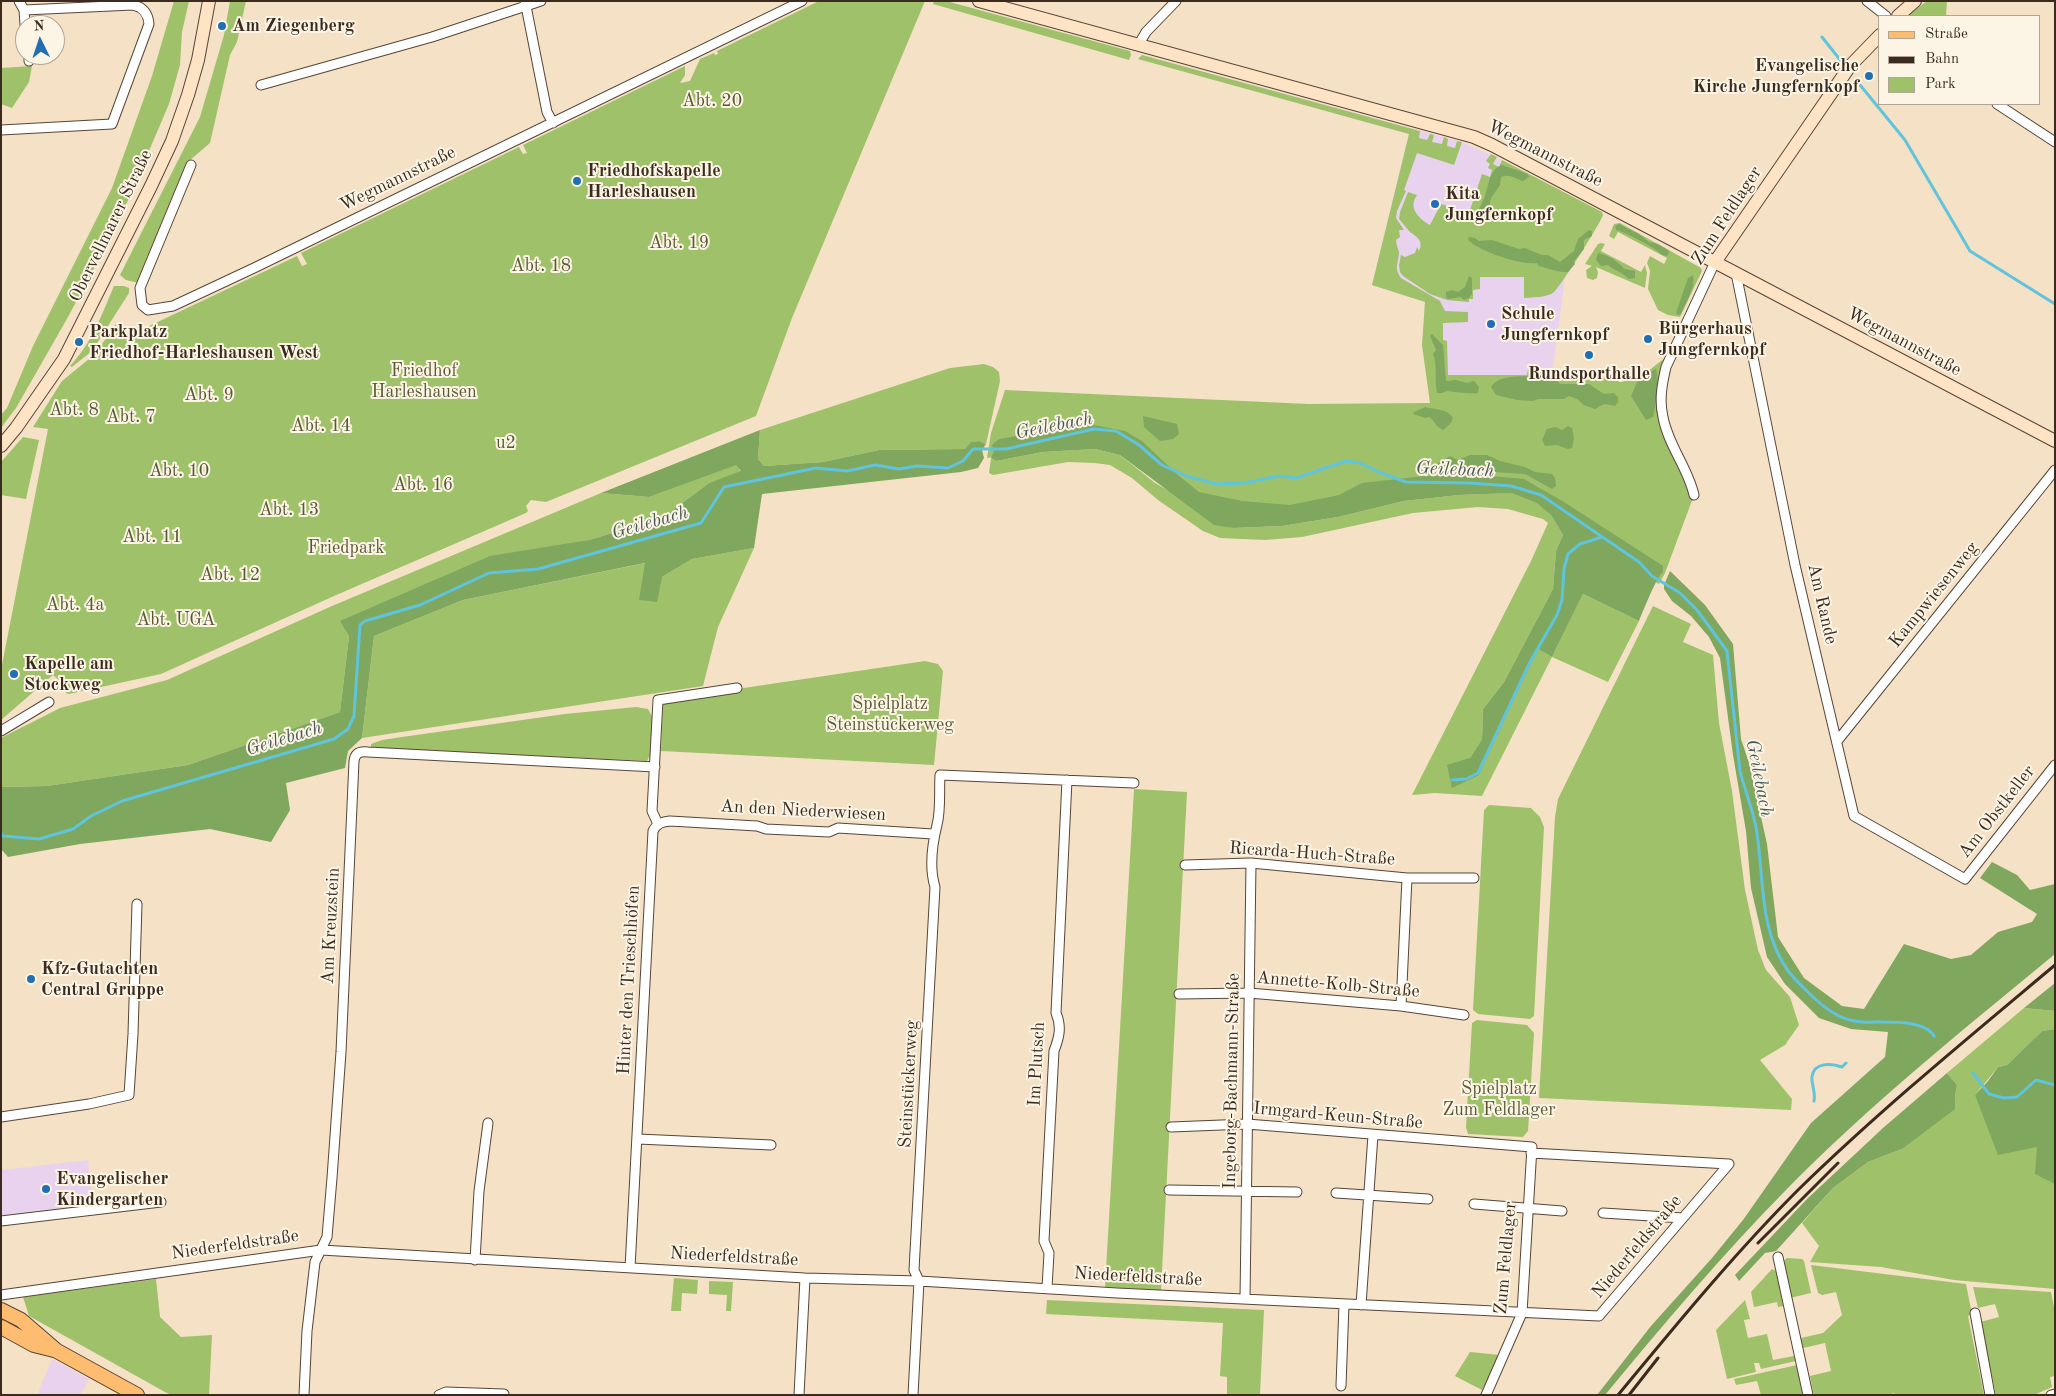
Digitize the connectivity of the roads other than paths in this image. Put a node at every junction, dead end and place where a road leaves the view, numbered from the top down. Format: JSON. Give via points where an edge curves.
{"nodes":[{"id":1,"x":19,"y":1,"type":"edge"},
{"id":2,"x":209,"y":1,"type":"edge"},
{"id":3,"x":541,"y":1,"type":"edge"},
{"id":4,"x":802,"y":1,"type":"edge"},
{"id":5,"x":979,"y":1,"type":"edge"},
{"id":6,"x":1176,"y":1,"type":"edge"},
{"id":7,"x":1867,"y":1,"type":"edge"},
{"id":8,"x":1915,"y":1,"type":"edge"},
{"id":9,"x":525,"y":4,"type":"edge"},
{"id":10,"x":24,"y":10,"type":"junction"},
{"id":11,"x":24,"y":15,"type":"edge"},
{"id":12,"x":1885,"y":15,"type":"edge"},
{"id":13,"x":1899,"y":15,"type":"edge"},
{"id":14,"x":1878,"y":37,"type":"edge"},
{"id":15,"x":1138,"y":44,"type":"junction"},
{"id":16,"x":261,"y":85,"type":"dead end"},
{"id":17,"x":1999,"y":105,"type":"edge"},
{"id":18,"x":553,"y":123,"type":"junction"},
{"id":19,"x":1,"y":130,"type":"edge"},
{"id":20,"x":2055,"y":142,"type":"edge"},
{"id":21,"x":191,"y":165,"type":"dead end"},
{"id":22,"x":1715,"y":262,"type":"junction"},
{"id":23,"x":1736,"y":273,"type":"junction"},
{"id":24,"x":2055,"y":440,"type":"edge"},
{"id":25,"x":1,"y":446,"type":"edge"},
{"id":26,"x":2055,"y":470,"type":"edge"},
{"id":27,"x":1694,"y":495,"type":"dead end"},
{"id":28,"x":737,"y":688,"type":"dead end"},
{"id":29,"x":49,"y":702,"type":"dead end"},
{"id":30,"x":1,"y":731,"type":"edge"},
{"id":31,"x":1838,"y":740,"type":"junction"},
{"id":32,"x":2055,"y":765,"type":"edge"},
{"id":33,"x":655,"y":768,"type":"junction"},
{"id":34,"x":1066,"y":780,"type":"junction"},
{"id":35,"x":1134,"y":783,"type":"dead end"},
{"id":36,"x":658,"y":824,"type":"junction"},
{"id":37,"x":933,"y":834,"type":"junction"},
{"id":38,"x":1251,"y":863,"type":"junction"},
{"id":39,"x":1185,"y":865,"type":"dead end"},
{"id":40,"x":1407,"y":878,"type":"junction"},
{"id":41,"x":1474,"y":878,"type":"dead end"},
{"id":42,"x":1965,"y":879,"type":"joint"},
{"id":43,"x":137,"y":904,"type":"dead end"},
{"id":44,"x":1249,"y":993,"type":"junction"},
{"id":45,"x":1179,"y":994,"type":"dead end"},
{"id":46,"x":1401,"y":1006,"type":"junction"},
{"id":47,"x":1464,"y":1015,"type":"dead end"},
{"id":48,"x":1,"y":1117,"type":"edge"},
{"id":49,"x":488,"y":1123,"type":"dead end"},
{"id":50,"x":1247,"y":1124,"type":"junction"},
{"id":51,"x":1172,"y":1126,"type":"dead end"},
{"id":52,"x":1373,"y":1135,"type":"junction"},
{"id":53,"x":638,"y":1139,"type":"junction"},
{"id":54,"x":771,"y":1145,"type":"dead end"},
{"id":55,"x":1531,"y":1150,"type":"junction"},
{"id":56,"x":1729,"y":1164,"type":"joint"},
{"id":57,"x":1169,"y":1190,"type":"dead end"},
{"id":58,"x":1246,"y":1191,"type":"junction"},
{"id":59,"x":1298,"y":1192,"type":"dead end"},
{"id":60,"x":1336,"y":1194,"type":"dead end"},
{"id":61,"x":1369,"y":1194,"type":"junction"},
{"id":62,"x":1428,"y":1199,"type":"dead end"},
{"id":63,"x":161,"y":1202,"type":"dead end"},
{"id":64,"x":1474,"y":1204,"type":"dead end"},
{"id":65,"x":1528,"y":1209,"type":"junction"},
{"id":66,"x":1562,"y":1211,"type":"dead end"},
{"id":67,"x":1603,"y":1213,"type":"dead end"},
{"id":68,"x":1683,"y":1218,"type":"junction"},
{"id":69,"x":1,"y":1221,"type":"edge"},
{"id":70,"x":321,"y":1250,"type":"junction"},
{"id":71,"x":1778,"y":1257,"type":"dead end"},
{"id":72,"x":475,"y":1260,"type":"junction"},
{"id":73,"x":630,"y":1268,"type":"junction"},
{"id":74,"x":806,"y":1278,"type":"junction"},
{"id":75,"x":919,"y":1281,"type":"junction"},
{"id":76,"x":1047,"y":1288,"type":"junction"},
{"id":77,"x":1,"y":1295,"type":"edge"},
{"id":78,"x":1245,"y":1299,"type":"junction"},
{"id":79,"x":1344,"y":1304,"type":"junction"},
{"id":80,"x":1361,"y":1305,"type":"junction"},
{"id":81,"x":1,"y":1310,"type":"edge"},
{"id":82,"x":1522,"y":1313,"type":"junction"},
{"id":83,"x":1974,"y":1313,"type":"dead end"},
{"id":84,"x":1,"y":1327,"type":"edge"},
{"id":85,"x":57,"y":1351,"type":"junction"},
{"id":86,"x":1341,"y":1386,"type":"dead end"},
{"id":87,"x":504,"y":1394,"type":"edge"},
{"id":88,"x":137,"y":1395,"type":"edge"},
{"id":89,"x":304,"y":1395,"type":"edge"},
{"id":90,"x":439,"y":1395,"type":"edge"},
{"id":91,"x":799,"y":1395,"type":"edge"},
{"id":92,"x":913,"y":1395,"type":"edge"},
{"id":93,"x":1486,"y":1395,"type":"edge"},
{"id":94,"x":1808,"y":1395,"type":"edge"},
{"id":95,"x":1990,"y":1395,"type":"edge"}],
"edges":[{"from":1,"to":10,"type":"street"},
{"from":2,"to":25,"type":"street","name":"Obervellmarer Straße","via":[[198,60],[172,142],[160,168],[64,359]]},
{"from":3,"to":9,"type":"street"},
{"from":4,"to":18,"type":"street","name":"Wegmannstraße"},
{"from":5,"to":15,"type":"street","name":"Wegmannstraße"},
{"from":6,"to":15,"type":"street"},
{"from":7,"to":12,"type":"street"},
{"from":8,"to":13,"type":"street"},
{"from":9,"to":16,"type":"street","via":[[432,37]]},
{"from":9,"to":18,"type":"street","via":[[547,112]]},
{"from":10,"to":11,"type":"street"},
{"from":10,"to":19,"type":"street","via":[[126,4],[139,6],[147,14],[149,24],[112,124]]},
{"from":14,"to":22,"type":"street","name":"Zum Feldlager","via":[[1850,66]]},
{"from":15,"to":22,"type":"street","name":"Wegmannstraße","via":[[1474,137]]},
{"from":17,"to":20,"type":"street"},
{"from":18,"to":21,"type":"street","name":"Wegmannstraße","via":[[173,306],[148,310],[142,304],[140,288]]},
{"from":22,"to":23,"type":"street","name":"Wegmannstraße"},
{"from":22,"to":27,"type":"street","name":"Zum Feldlager","via":[[1666,368],[1662,385],[1663,418]]},
{"from":23,"to":24,"type":"street","name":"Wegmannstraße"},
{"from":23,"to":31,"type":"street","name":"Am Rande","via":[[1796,565]]},
{"from":26,"to":31,"type":"street","name":"Kampwiesenweg"},
{"from":28,"to":33,"type":"street","name":"Hinter den Trieschhöfen","via":[[658,700]]},
{"from":29,"to":30,"type":"street"},
{"from":31,"to":42,"type":"street","name":"Am Rande","via":[[1854,816]]},
{"from":32,"to":42,"type":"street","name":"Am Obstkeller"},
{"from":33,"to":36,"type":"street","name":"Hinter den Trieschhöfen","via":[[652,812]]},
{"from":33,"to":70,"type":"street","name":"Am Kreuzstein","via":[[363,752],[356,755],[333,1168],[327,1237]]},
{"from":34,"to":35,"type":"street"},
{"from":34,"to":37,"type":"street","name":"Steinstückerweg","via":[[940,775],[937,825]]},
{"from":34,"to":76,"type":"street","name":"Im Plutsch","via":[[1056,1013],[1060,1022],[1054,1051],[1044,1241],[1049,1253]]},
{"from":36,"to":37,"type":"street","name":"An den Niederwiesen","via":[[757,826],[829,832],[838,828]]},
{"from":36,"to":53,"type":"street","name":"Hinter den Trieschhöfen","via":[[653,831]]},
{"from":37,"to":75,"type":"street","name":"Steinstückerweg","via":[[934,886],[914,1270]]},
{"from":38,"to":39,"type":"street","name":"Ricarda-Huch-Straße"},
{"from":38,"to":40,"type":"street","name":"Ricarda-Huch-Straße"},
{"from":38,"to":44,"type":"street","name":"Ingeborg-Bachmann-Straße"},
{"from":40,"to":41,"type":"street","name":"Ricarda-Huch-Straße"},
{"from":40,"to":46,"type":"street","name":"Ricarda-Huch-Straße"},
{"from":43,"to":48,"type":"street","via":[[129,1095]]},
{"from":44,"to":45,"type":"street","name":"Annette-Kolb-Straße"},
{"from":44,"to":46,"type":"street","name":"Annette-Kolb-Straße"},
{"from":44,"to":50,"type":"street","name":"Ingeborg-Bachmann-Straße"},
{"from":46,"to":47,"type":"street","name":"Annette-Kolb-Straße"},
{"from":49,"to":72,"type":"street","via":[[479,1191]]},
{"from":50,"to":51,"type":"street","name":"Irmgard-Keun-Straße"},
{"from":50,"to":52,"type":"street","name":"Irmgard-Keun-Straße"},
{"from":50,"to":58,"type":"street","name":"Ingeborg-Bachmann-Straße"},
{"from":52,"to":55,"type":"street","name":"Irmgard-Keun-Straße"},
{"from":52,"to":61,"type":"street"},
{"from":53,"to":54,"type":"street"},
{"from":53,"to":73,"type":"street","name":"Hinter den Trieschhöfen"},
{"from":55,"to":56,"type":"street","name":"Irmgard-Keun-Straße"},
{"from":55,"to":65,"type":"street","name":"Zum Feldlager"},
{"from":56,"to":68,"type":"street","name":"Niederfeldstraße"},
{"from":57,"to":58,"type":"street"},
{"from":58,"to":59,"type":"street"},
{"from":58,"to":78,"type":"street","name":"Ingeborg-Bachmann-Straße"},
{"from":60,"to":61,"type":"street"},
{"from":61,"to":62,"type":"street"},
{"from":61,"to":80,"type":"street"},
{"from":63,"to":69,"type":"street"},
{"from":64,"to":65,"type":"street"},
{"from":65,"to":66,"type":"street"},
{"from":65,"to":82,"type":"street","name":"Zum Feldlager"},
{"from":67,"to":68,"type":"street"},
{"from":68,"to":82,"type":"street","name":"Niederfeldstraße","via":[[1599,1316]]},
{"from":70,"to":72,"type":"street","name":"Niederfeldstraße"},
{"from":70,"to":77,"type":"street","name":"Niederfeldstraße"},
{"from":70,"to":89,"type":"street","name":"Am Kreuzstein","via":[[315,1262]]},
{"from":71,"to":94,"type":"street"},
{"from":72,"to":73,"type":"street","name":"Niederfeldstraße"},
{"from":73,"to":74,"type":"street","name":"Niederfeldstraße"},
{"from":74,"to":75,"type":"street","name":"Niederfeldstraße"},
{"from":74,"to":91,"type":"street"},
{"from":75,"to":76,"type":"street","name":"Niederfeldstraße"},
{"from":75,"to":92,"type":"street","name":"Steinstückerweg"},
{"from":76,"to":78,"type":"street","name":"Niederfeldstraße"},
{"from":78,"to":79,"type":"street","name":"Niederfeldstraße"},
{"from":79,"to":80,"type":"street","name":"Niederfeldstraße"},
{"from":79,"to":86,"type":"street"},
{"from":80,"to":82,"type":"street","name":"Niederfeldstraße"},
{"from":81,"to":85,"type":"main road","via":[[21,1320]]},
{"from":82,"to":93,"type":"street","name":"Zum Feldlager"},
{"from":83,"to":95,"type":"street"},
{"from":84,"to":85,"type":"main road","via":[[34,1345]]},
{"from":85,"to":88,"type":"main road"},
{"from":87,"to":90,"type":"street","via":[[446,1392]]}]}
